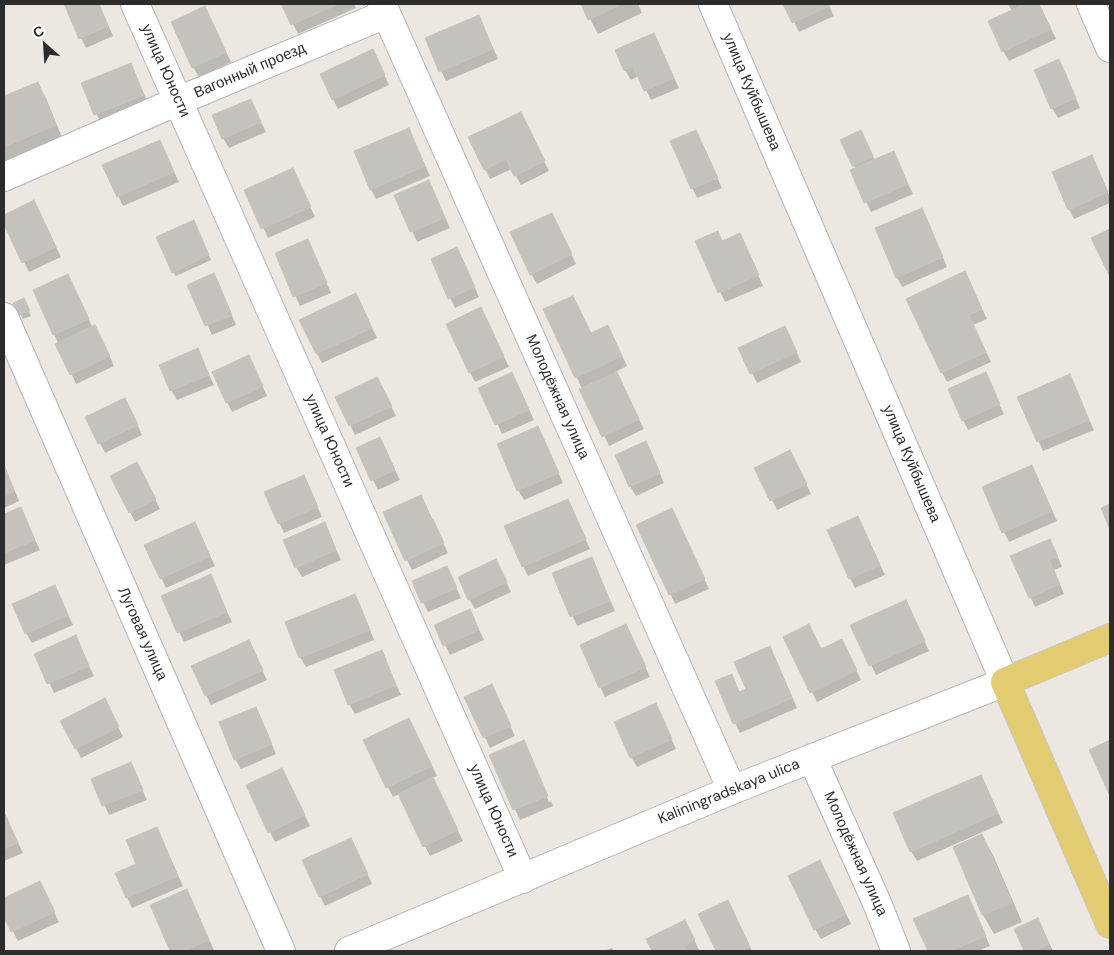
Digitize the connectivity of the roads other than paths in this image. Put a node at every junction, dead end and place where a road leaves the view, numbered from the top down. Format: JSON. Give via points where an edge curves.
{"nodes":[{"id":1,"x":135,"y":4,"type":"edge"},
{"id":2,"x":713,"y":4,"type":"edge"},
{"id":3,"x":1091,"y":4,"type":"edge"},
{"id":4,"x":384,"y":9,"type":"edge"},
{"id":5,"x":1110,"y":48,"type":"edge"},
{"id":6,"x":178,"y":101,"type":"junction"},
{"id":7,"x":4,"y":177,"type":"edge"},
{"id":8,"x":4,"y":317,"type":"edge"},
{"id":9,"x":1110,"y":638,"type":"edge"},
{"id":10,"x":1006,"y":682,"type":"junction"},
{"id":11,"x":812,"y":758,"type":"junction"},
{"id":12,"x":732,"y":790,"type":"junction"},
{"id":13,"x":523,"y":879,"type":"junction"},
{"id":14,"x":1110,"y":924,"type":"edge"},
{"id":15,"x":281,"y":951,"type":"edge"},
{"id":16,"x":350,"y":951,"type":"edge"},
{"id":17,"x":896,"y":951,"type":"edge"}],
"edges":[{"from":1,"to":6,"type":"street","name":"улица Юности"},
{"from":2,"to":10,"type":"street","name":"улица Куйбышева"},
{"from":3,"to":5,"type":"street"},
{"from":4,"to":6,"type":"street","name":"Вагонный проезд"},
{"from":4,"to":12,"type":"street","name":"Молодёжная улица"},
{"from":6,"to":7,"type":"street","name":"Вагонный проезд"},
{"from":6,"to":13,"type":"street","name":"улица Юности"},
{"from":8,"to":15,"type":"street","name":"Луговая улица"},
{"from":9,"to":10,"type":"main road","name":"Kaliningradskaya ulica"},
{"from":10,"to":11,"type":"street","name":"Kaliningradskaya ulica"},
{"from":10,"to":14,"type":"main road","name":"улица Куйбышева"},
{"from":11,"to":12,"type":"street","name":"Kaliningradskaya ulica"},
{"from":11,"to":17,"type":"street","name":"Молодёжная улица"},
{"from":12,"to":13,"type":"street","name":"Kaliningradskaya ulica"},
{"from":13,"to":16,"type":"street","name":"Kaliningradskaya ulica"}]}
